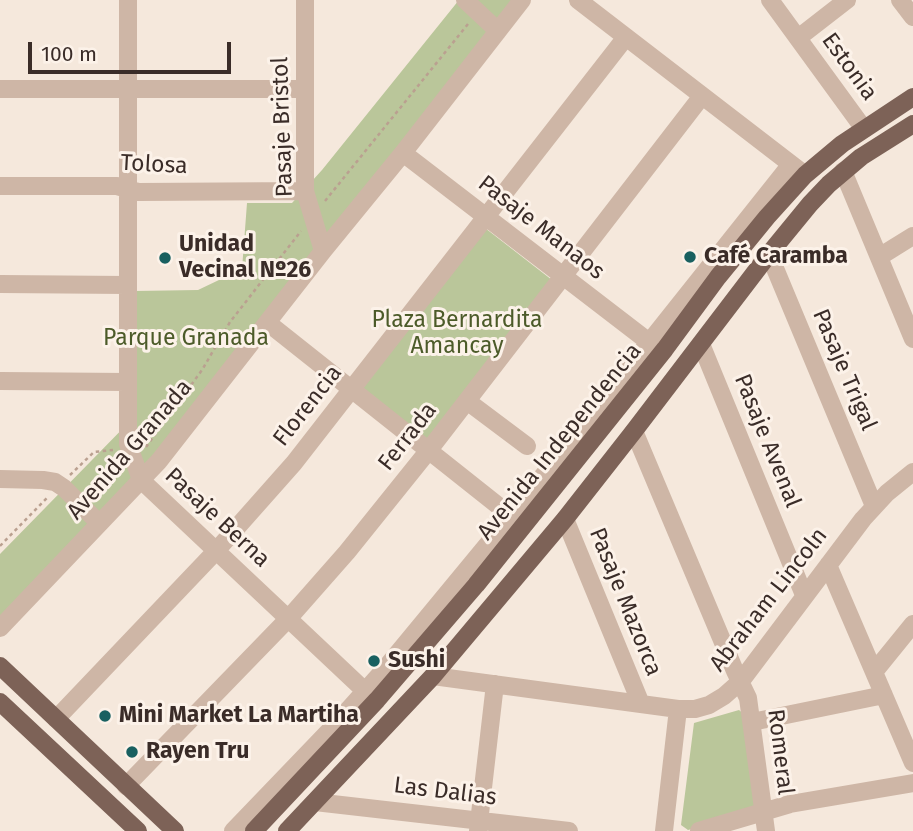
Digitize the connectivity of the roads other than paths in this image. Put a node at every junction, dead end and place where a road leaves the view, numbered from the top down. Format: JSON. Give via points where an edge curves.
{"nodes":[{"id":1,"x":128,"y":0,"type":"edge"},
{"id":2,"x":305,"y":0,"type":"edge"},
{"id":3,"x":465,"y":0,"type":"edge"},
{"id":4,"x":522,"y":0,"type":"edge"},
{"id":5,"x":578,"y":0,"type":"edge"},
{"id":6,"x":770,"y":0,"type":"edge"},
{"id":7,"x":847,"y":0,"type":"edge"},
{"id":8,"x":900,"y":0,"type":"edge"},
{"id":9,"x":913,"y":17,"type":"edge"},
{"id":10,"x":498,"y":31,"type":"junction"},
{"id":11,"x":626,"y":37,"type":"junction"},
{"id":12,"x":798,"y":38,"type":"junction"},
{"id":13,"x":0,"y":89,"type":"edge"},
{"id":14,"x":128,"y":89,"type":"junction"},
{"id":15,"x":305,"y":89,"type":"junction"},
{"id":16,"x":702,"y":96,"type":"junction"},
{"id":17,"x":913,"y":97,"type":"edge"},
{"id":18,"x":913,"y":124,"type":"edge"},
{"id":19,"x":864,"y":129,"type":"junction"},
{"id":20,"x":403,"y":153,"type":"junction"},
{"id":21,"x":798,"y":170,"type":"junction"},
{"id":22,"x":843,"y":171,"type":"junction"},
{"id":23,"x":0,"y":186,"type":"edge"},
{"id":24,"x":127,"y":189,"type":"junction"},
{"id":25,"x":305,"y":191,"type":"junction"},
{"id":26,"x":487,"y":217,"type":"junction"},
{"id":27,"x":913,"y":236,"type":"edge"},
{"id":28,"x":323,"y":251,"type":"junction"},
{"id":29,"x":769,"y":254,"type":"junction"},
{"id":30,"x":879,"y":257,"type":"junction"},
{"id":31,"x":563,"y":276,"type":"junction"},
{"id":32,"x":0,"y":284,"type":"edge"},
{"id":33,"x":127,"y":285,"type":"junction"},
{"id":34,"x":268,"y":323,"type":"junction"},
{"id":35,"x":913,"y":339,"type":"edge"},
{"id":36,"x":649,"y":342,"type":"junction"},
{"id":37,"x":701,"y":344,"type":"junction"},
{"id":38,"x":0,"y":381,"type":"edge"},
{"id":39,"x":127,"y":382,"type":"junction"},
{"id":40,"x":352,"y":390,"type":"junction"},
{"id":41,"x":467,"y":401,"type":"junction"},
{"id":42,"x":634,"y":431,"type":"junction"},
{"id":43,"x":527,"y":446,"type":"dead end"},
{"id":44,"x":429,"y":450,"type":"junction"},
{"id":45,"x":913,"y":472,"type":"edge"},
{"id":46,"x":0,"y":479,"type":"edge"},
{"id":47,"x":141,"y":480,"type":"junction"},
{"id":48,"x":874,"y":506,"type":"junction"},
{"id":49,"x":565,"y":519,"type":"junction"},
{"id":50,"x":518,"y":521,"type":"junction"},
{"id":51,"x":99,"y":523,"type":"junction"},
{"id":52,"x":216,"y":551,"type":"junction"},
{"id":53,"x":828,"y":565,"type":"junction"},
{"id":54,"x":804,"y":595,"type":"junction"},
{"id":55,"x":288,"y":619,"type":"junction"},
{"id":56,"x":913,"y":624,"type":"edge"},
{"id":57,"x":0,"y":628,"type":"edge"},
{"id":58,"x":0,"y":666,"type":"edge"},
{"id":59,"x":874,"y":672,"type":"junction"},
{"id":60,"x":433,"y":676,"type":"junction"},
{"id":61,"x":741,"y":681,"type":"junction"},
{"id":62,"x":495,"y":684,"type":"junction"},
{"id":63,"x":365,"y":691,"type":"junction"},
{"id":64,"x":884,"y":695,"type":"junction"},
{"id":65,"x":0,"y":702,"type":"edge"},
{"id":66,"x":640,"y":704,"type":"junction"},
{"id":67,"x":678,"y":709,"type":"junction"},
{"id":68,"x":56,"y":719,"type":"junction"},
{"id":69,"x":752,"y":722,"type":"junction"},
{"id":70,"x":913,"y":763,"type":"edge"},
{"id":71,"x":110,"y":770,"type":"junction"},
{"id":72,"x":913,"y":783,"type":"edge"},
{"id":73,"x":126,"y":786,"type":"junction"},
{"id":74,"x":93,"y":789,"type":"junction"},
{"id":75,"x":315,"y":802,"type":"junction"},
{"id":76,"x":763,"y":812,"type":"junction"},
{"id":77,"x":479,"y":826,"type":"edge"},
{"id":78,"x":138,"y":831,"type":"edge"},
{"id":79,"x":174,"y":831,"type":"edge"},
{"id":80,"x":233,"y":831,"type":"edge"},
{"id":81,"x":254,"y":831,"type":"edge"},
{"id":82,"x":287,"y":831,"type":"edge"},
{"id":83,"x":569,"y":831,"type":"edge"},
{"id":84,"x":664,"y":831,"type":"edge"},
{"id":85,"x":699,"y":831,"type":"edge"},
{"id":86,"x":765,"y":831,"type":"edge"}],
"edges":[{"from":1,"to":14,"type":"street","name":"Pasaje Berna"},
{"from":2,"to":15,"type":"street","name":"Pasaje Bristol"},
{"from":3,"to":10,"type":"street"},
{"from":4,"to":10,"type":"street","name":"Avenida Granada"},
{"from":5,"to":11,"type":"street"},
{"from":6,"to":12,"type":"street","name":"Estonia"},
{"from":7,"to":12,"type":"street"},
{"from":8,"to":9,"type":"street"},
{"from":10,"to":20,"type":"street","name":"Avenida Granada"},
{"from":11,"to":16,"type":"street"},
{"from":11,"to":26,"type":"street","name":"Florencia"},
{"from":12,"to":19,"type":"street","name":"Estonia"},
{"from":13,"to":14,"type":"street"},
{"from":14,"to":15,"type":"street"},
{"from":14,"to":24,"type":"street","name":"Pasaje Berna"},
{"from":15,"to":25,"type":"street","name":"Pasaje Bristol"},
{"from":16,"to":21,"type":"street"},
{"from":16,"to":31,"type":"street","name":"Ferrada"},
{"from":17,"to":19,"type":"main road","name":"Avenida Independencia"},
{"from":18,"to":22,"type":"main road"},
{"from":19,"to":21,"type":"main road","name":"Avenida Independencia"},
{"from":20,"to":26,"type":"street","name":"Pasaje Manaos"},
{"from":20,"to":28,"type":"street","name":"Avenida Granada"},
{"from":21,"to":36,"type":"street","name":"Avenida Independencia"},
{"from":21,"to":50,"type":"main road","name":"Avenida Independencia","via":[[780,202],[665,349]]},
{"from":22,"to":29,"type":"main road"},
{"from":22,"to":30,"type":"street"},
{"from":23,"to":24,"type":"street","name":"Tolosa"},
{"from":24,"to":25,"type":"street","name":"Tolosa"},
{"from":24,"to":33,"type":"street","name":"Pasaje Berna"},
{"from":25,"to":28,"type":"street","name":"Pasaje Bristol"},
{"from":26,"to":31,"type":"street","name":"Pasaje Manaos"},
{"from":26,"to":40,"type":"street","name":"Florencia"},
{"from":27,"to":30,"type":"street"},
{"from":28,"to":34,"type":"street","name":"Avenida Granada"},
{"from":29,"to":37,"type":"main road"},
{"from":29,"to":48,"type":"street","name":"Pasaje Trigal"},
{"from":30,"to":35,"type":"street"},
{"from":31,"to":36,"type":"street","name":"Pasaje Manaos"},
{"from":31,"to":41,"type":"street","name":"Ferrada","via":[[539,318]]},
{"from":32,"to":33,"type":"street"},
{"from":33,"to":39,"type":"street","name":"Pasaje Berna"},
{"from":34,"to":40,"type":"street"},
{"from":34,"to":47,"type":"street","name":"Avenida Granada"},
{"from":36,"to":50,"type":"street","name":"Avenida Independencia"},
{"from":37,"to":42,"type":"main road"},
{"from":37,"to":54,"type":"street","name":"Pasaje Avenal"},
{"from":38,"to":39,"type":"street"},
{"from":39,"to":47,"type":"street","name":"Pasaje Berna","via":[[128,444]]},
{"from":40,"to":44,"type":"street"},
{"from":40,"to":52,"type":"street","name":"Florencia"},
{"from":41,"to":43,"type":"street"},
{"from":41,"to":44,"type":"street","name":"Ferrada"},
{"from":42,"to":49,"type":"main road"},
{"from":42,"to":61,"type":"street","name":"Romeral"},
{"from":44,"to":50,"type":"street"},
{"from":44,"to":55,"type":"street","name":"Ferrada"},
{"from":45,"to":48,"type":"street","name":"Abraham Lincoln"},
{"from":46,"to":51,"type":"street","via":[[55,482]]},
{"from":47,"to":51,"type":"street","name":"Avenida Granada"},
{"from":47,"to":52,"type":"street","name":"Pasaje Berna"},
{"from":48,"to":53,"type":"street","name":"Abraham Lincoln"},
{"from":49,"to":60,"type":"main road"},
{"from":49,"to":66,"type":"street","name":"Pasaje Mazorca"},
{"from":50,"to":63,"type":"street","name":"Avenida Independencia"},
{"from":50,"to":81,"type":"main road","name":"Avenida Independencia","via":[[402,671]]},
{"from":51,"to":57,"type":"street","name":"Avenida Granada"},
{"from":52,"to":55,"type":"street","name":"Pasaje Berna"},
{"from":52,"to":68,"type":"street","name":"Florencia"},
{"from":53,"to":54,"type":"street","name":"Abraham Lincoln"},
{"from":53,"to":59,"type":"street"},
{"from":54,"to":61,"type":"street","name":"Abraham Lincoln"},
{"from":55,"to":63,"type":"street","name":"Pasaje Berna"},
{"from":55,"to":73,"type":"street","name":"Ferrada"},
{"from":56,"to":59,"type":"street"},
{"from":58,"to":68,"type":"main road"},
{"from":59,"to":64,"type":"street"},
{"from":60,"to":62,"type":"street","name":"Abraham Lincoln"},
{"from":60,"to":75,"type":"main road"},
{"from":61,"to":67,"type":"street","name":"Abraham Lincoln","via":[[709,705]]},
{"from":61,"to":69,"type":"street","name":"Romeral"},
{"from":62,"to":66,"type":"street","name":"Abraham Lincoln"},
{"from":62,"to":77,"type":"street"},
{"from":63,"to":80,"type":"street","name":"Avenida Independencia"},
{"from":64,"to":69,"type":"street"},
{"from":64,"to":70,"type":"street"},
{"from":65,"to":74,"type":"main road"},
{"from":66,"to":67,"type":"street","name":"Abraham Lincoln"},
{"from":67,"to":84,"type":"street"},
{"from":68,"to":71,"type":"main road"},
{"from":69,"to":76,"type":"street","name":"Romeral"},
{"from":71,"to":73,"type":"main road"},
{"from":71,"to":74,"type":"main road","via":[[96,775]]},
{"from":72,"to":76,"type":"street"},
{"from":73,"to":79,"type":"main road"},
{"from":74,"to":78,"type":"main road"},
{"from":75,"to":77,"type":"street","name":"Las Dalias"},
{"from":75,"to":82,"type":"main road"},
{"from":76,"to":85,"type":"street"},
{"from":76,"to":86,"type":"street","name":"Romeral"},
{"from":77,"to":83,"type":"street","name":"Las Dalias"}]}
